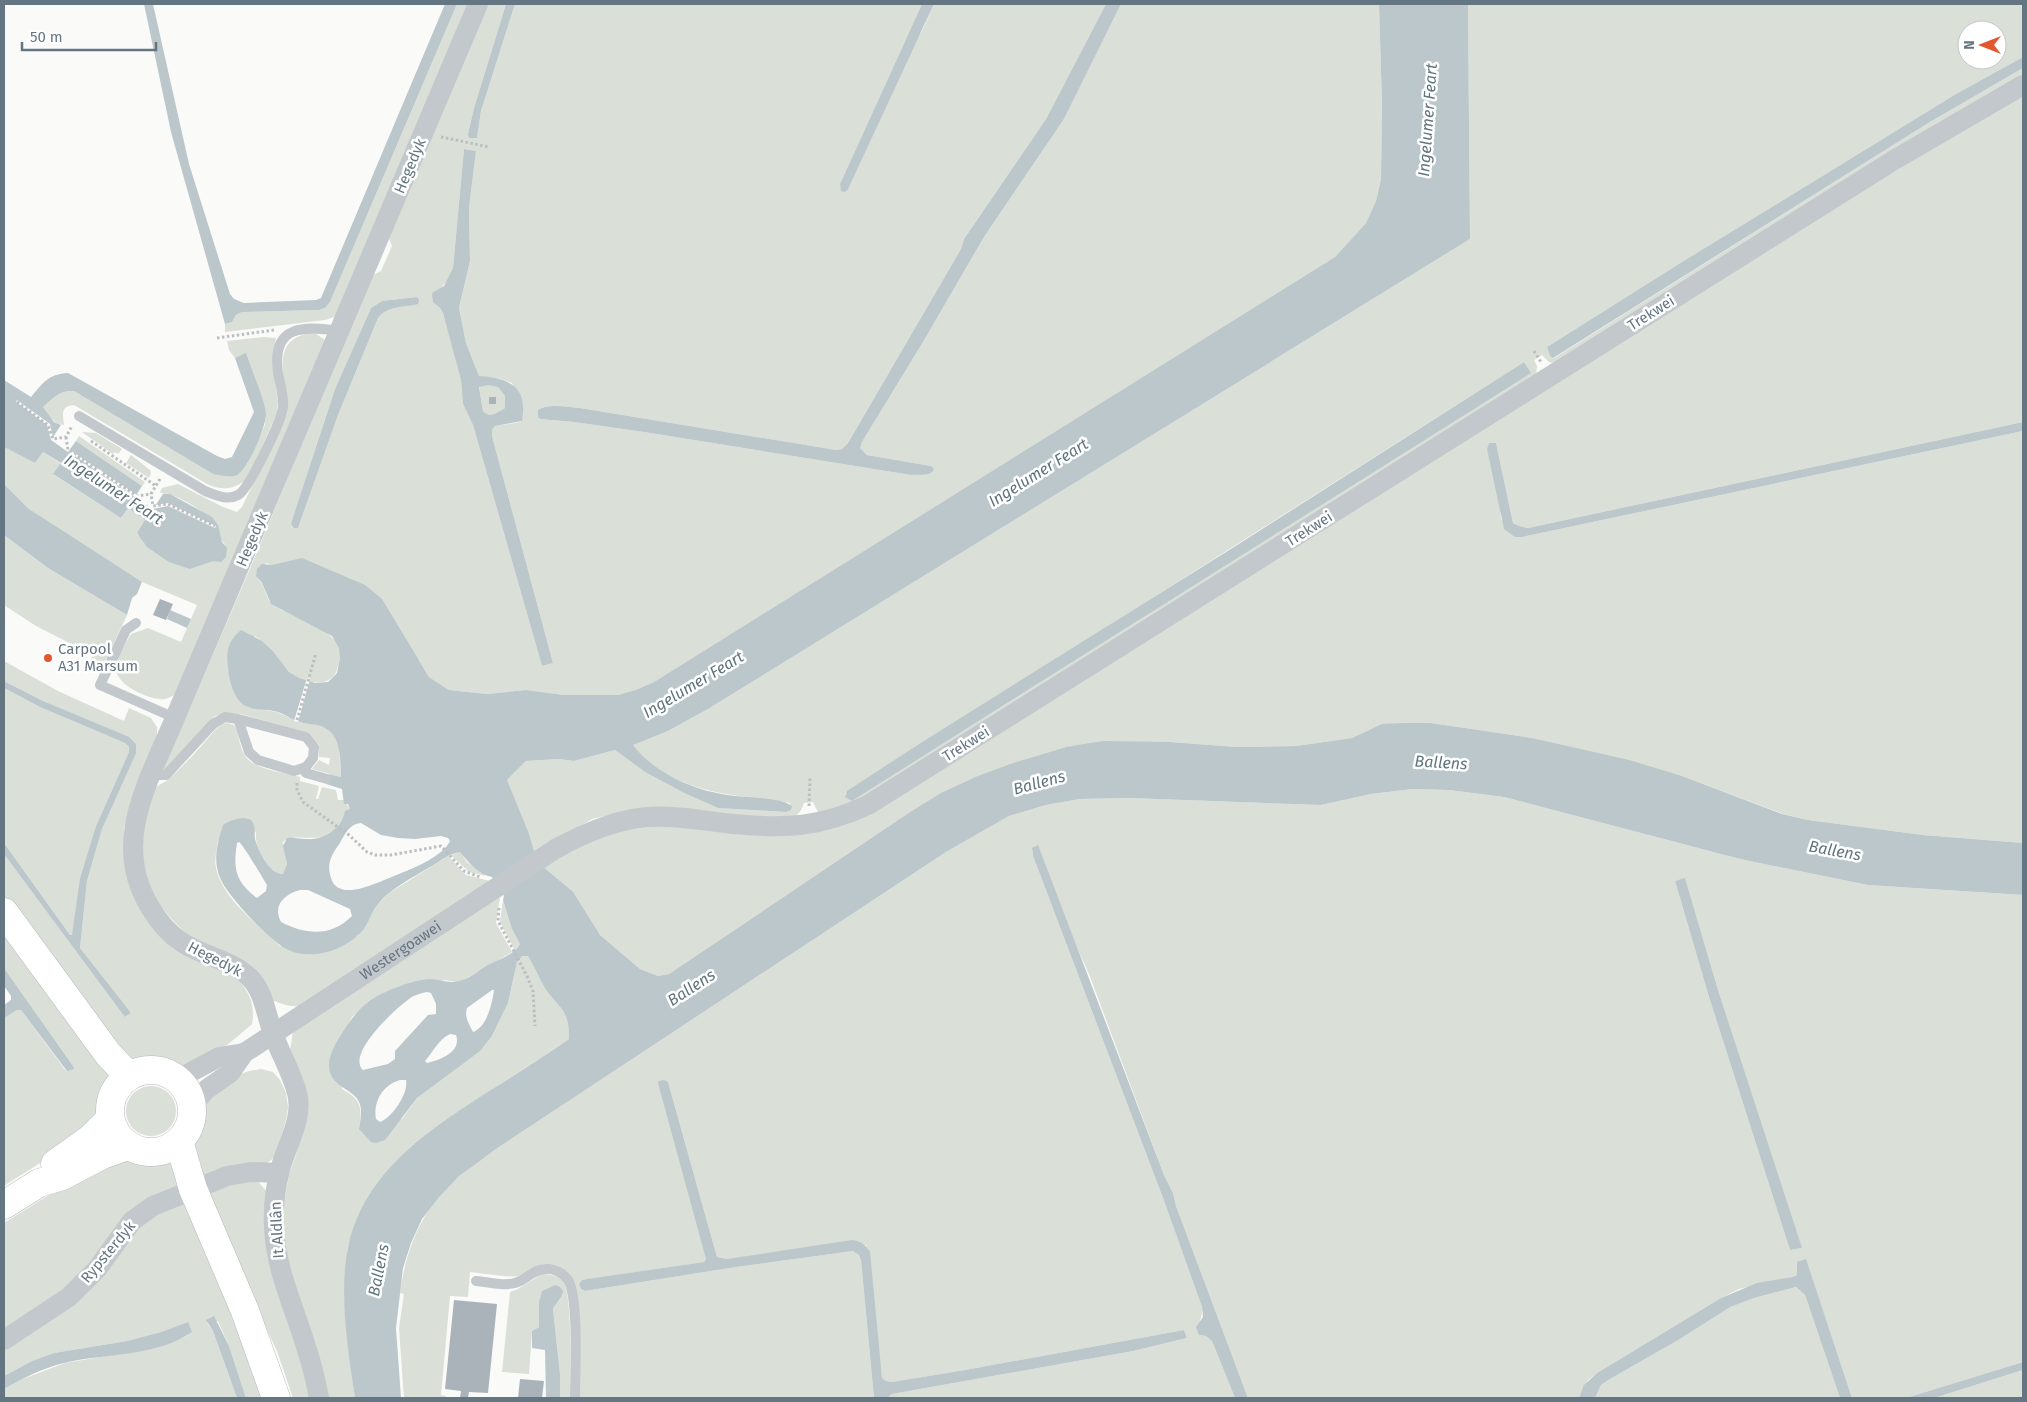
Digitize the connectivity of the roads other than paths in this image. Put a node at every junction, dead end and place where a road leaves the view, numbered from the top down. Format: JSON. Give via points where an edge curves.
{"nodes":[{"id":1,"x":478,"y":4,"type":"edge"},
{"id":2,"x":2023,"y":84,"type":"edge"},
{"id":3,"x":340,"y":331,"type":"junction"},
{"id":4,"x":79,"y":416,"type":"road end"},
{"id":5,"x":136,"y":622,"type":"dead end"},
{"id":6,"x":175,"y":718,"type":"junction"},
{"id":7,"x":238,"y":719,"type":"junction"},
{"id":8,"x":301,"y":770,"type":"junction"},
{"id":9,"x":151,"y":775,"type":"junction"},
{"id":10,"x":328,"y":779,"type":"dead end"},
{"id":11,"x":557,"y":848,"type":"joint"},
{"id":12,"x":4,"y":912,"type":"edge"},
{"id":13,"x":273,"y":1034,"type":"junction"},
{"id":14,"x":244,"y":1053,"type":"junction"},
{"id":15,"x":129,"y":1076,"type":"junction"},
{"id":16,"x":178,"y":1079,"type":"junction"},
{"id":17,"x":192,"y":1104,"type":"junction"},
{"id":18,"x":110,"y":1119,"type":"junction"},
{"id":19,"x":180,"y":1141,"type":"junction"},
{"id":20,"x":127,"y":1146,"type":"junction"},
{"id":21,"x":279,"y":1173,"type":"junction"},
{"id":22,"x":38,"y":1183,"type":"junction"},
{"id":23,"x":194,"y":1189,"type":"junction"},
{"id":24,"x":4,"y":1205,"type":"edge"},
{"id":25,"x":476,"y":1281,"type":"dead end"},
{"id":26,"x":4,"y":1340,"type":"edge"},
{"id":27,"x":276,"y":1398,"type":"edge"},
{"id":28,"x":319,"y":1398,"type":"edge"},
{"id":29,"x":575,"y":1398,"type":"edge"}],
"edges":[{"from":1,"to":3,"type":"street","name":"Hegedyk"},
{"from":2,"to":11,"type":"street","name":"Trekwei","via":[[1894,160],[868,805],[833,820],[792,826],[674,817],[628,820],[594,830]]},
{"from":3,"to":4,"type":"lane","via":[[304,328],[294,331],[280,343],[278,372],[282,413],[251,481],[239,495],[226,499],[205,492]]},
{"from":3,"to":6,"type":"street","name":"Hegedyk"},
{"from":5,"to":6,"type":"lane","via":[[126,630],[100,685]]},
{"from":6,"to":9,"type":"street","name":"Hegedyk"},
{"from":7,"to":8,"type":"lane","via":[[253,757]]},
{"from":7,"to":8,"type":"lane","via":[[306,737],[315,753],[310,764]]},
{"from":7,"to":9,"type":"lane","via":[[225,717],[218,720],[166,775]]},
{"from":8,"to":10,"type":"lane"},
{"from":9,"to":13,"type":"street","name":"Hegedyk","via":[[136,817],[132,841],[135,872],[145,899],[162,924],[184,943],[237,968],[252,980],[262,998]]},
{"from":11,"to":13,"type":"street","name":"Westergoawei","bridge":true},
{"from":12,"to":15,"type":"highway","via":[[108,1054]]},
{"from":13,"to":14,"type":"street","name":"Westergoawei"},
{"from":13,"to":21,"type":"street","name":"It Aldlân","via":[[299,1100],[297,1119]]},
{"from":14,"to":16,"type":"street","name":"Westergoawei","via":[[219,1057]]},
{"from":14,"to":17,"type":"street","name":"Westergoawei","via":[[230,1073]]},
{"from":15,"to":16,"type":"highway","via":[[153,1070]]},
{"from":15,"to":18,"type":"highway","via":[[111,1099]]},
{"from":16,"to":17,"type":"highway","via":[[185,1086]]},
{"from":17,"to":19,"type":"highway","via":[[189,1125]]},
{"from":18,"to":20,"type":"highway"},
{"from":18,"to":22,"type":"highway","via":[[52,1166]]},
{"from":19,"to":20,"type":"highway","via":[[160,1152]]},
{"from":19,"to":23,"type":"highway"},
{"from":20,"to":22,"type":"highway","via":[[62,1176]]},
{"from":21,"to":23,"type":"street","name":"Rypsterdyk","via":[[239,1174]]},
{"from":21,"to":28,"type":"street","name":"It Aldlân","via":[[274,1209],[275,1248],[284,1284],[308,1350]]},
{"from":22,"to":24,"type":"highway"},
{"from":23,"to":26,"type":"street","name":"Rypsterdyk","via":[[153,1206],[132,1221],[97,1269],[69,1297]]},
{"from":23,"to":27,"type":"highway","via":[[245,1311]]},
{"from":25,"to":29,"type":"lane","via":[[507,1285],[545,1268],[559,1272],[568,1280],[575,1329]]}]}
